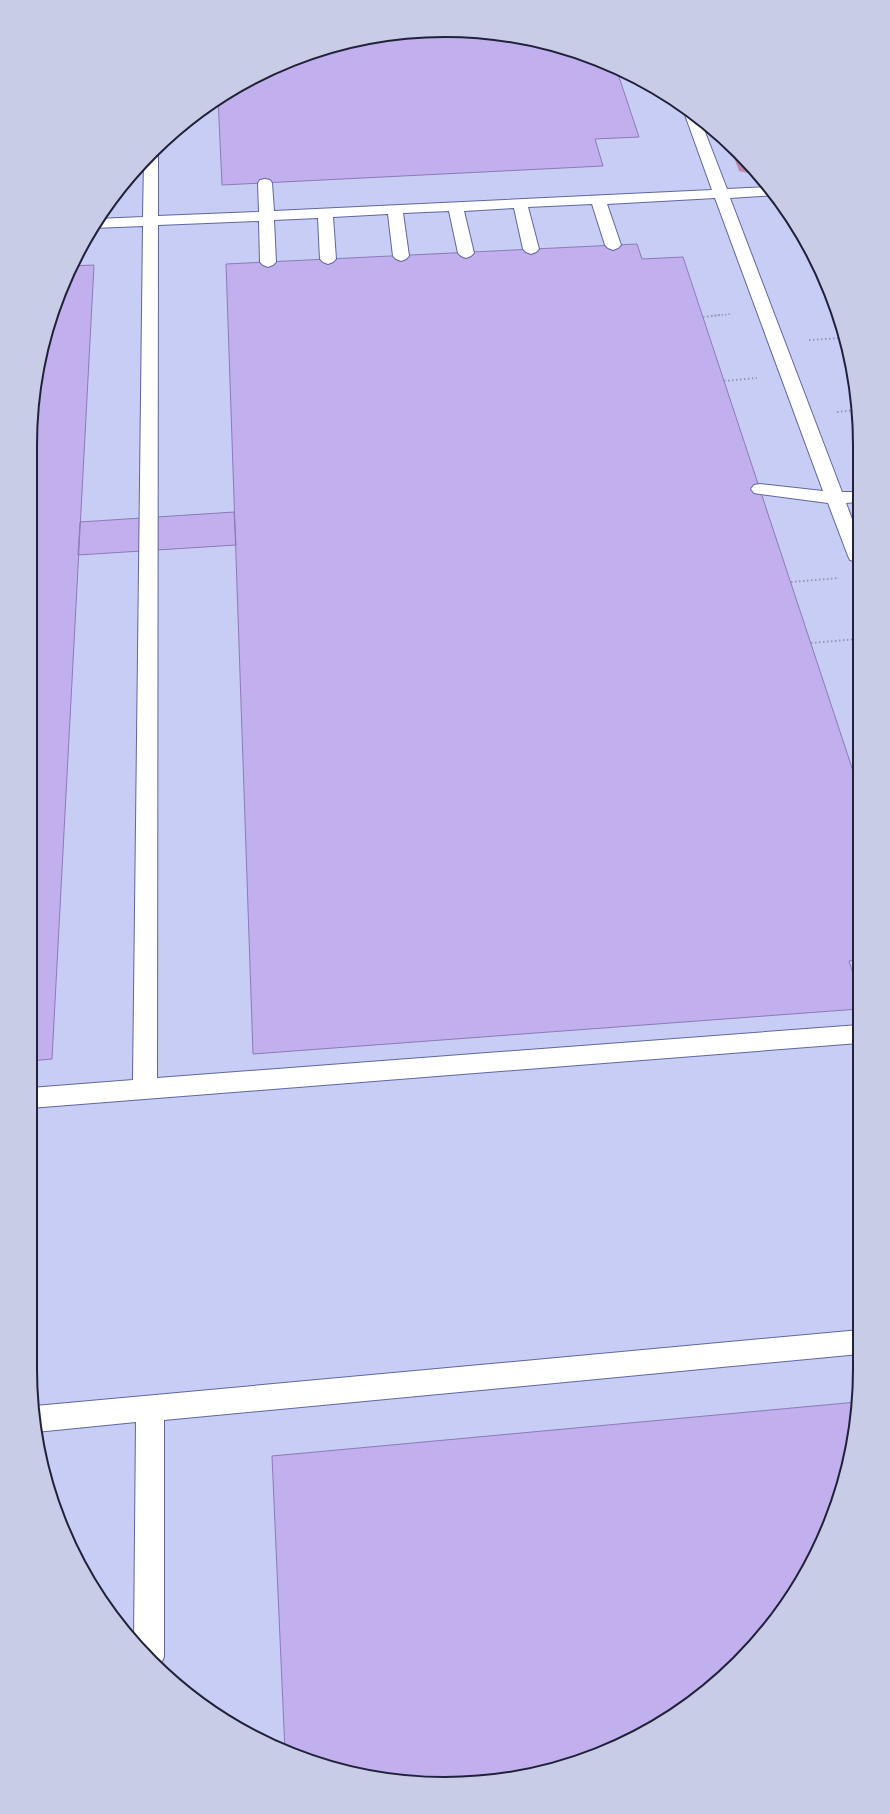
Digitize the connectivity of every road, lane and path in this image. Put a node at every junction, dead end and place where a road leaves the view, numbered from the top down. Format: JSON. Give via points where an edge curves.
{"nodes":[{"id":1,"x":695,"y":123,"type":"edge"},
{"id":2,"x":151,"y":163,"type":"edge"},
{"id":3,"x":265,"y":183,"type":"dead end"},
{"id":4,"x":764,"y":191,"type":"edge"},
{"id":5,"x":722,"y":193,"type":"junction"},
{"id":6,"x":598,"y":200,"type":"junction"},
{"id":7,"x":520,"y":204,"type":"junction"},
{"id":8,"x":456,"y":207,"type":"junction"},
{"id":9,"x":395,"y":210,"type":"junction"},
{"id":10,"x":325,"y":213,"type":"junction"},
{"id":11,"x":266,"y":216,"type":"junction"},
{"id":12,"x":150,"y":221,"type":"junction"},
{"id":13,"x":103,"y":224,"type":"edge"},
{"id":14,"x":613,"y":245,"type":"dead end"},
{"id":15,"x":531,"y":249,"type":"dead end"},
{"id":16,"x":466,"y":253,"type":"dead end"},
{"id":17,"x":401,"y":256,"type":"dead end"},
{"id":18,"x":328,"y":259,"type":"dead end"},
{"id":19,"x":268,"y":262,"type":"dead end"},
{"id":20,"x":760,"y":489,"type":"dead end"},
{"id":21,"x":853,"y":497,"type":"edge"},
{"id":22,"x":835,"y":498,"type":"junction"},
{"id":23,"x":853,"y":545,"type":"edge"},
{"id":24,"x":842,"y":578,"type":"dead end"},
{"id":25,"x":791,"y":582,"type":"dead end"},
{"id":26,"x":853,"y":639,"type":"edge"},
{"id":27,"x":811,"y":643,"type":"dead end"},
{"id":28,"x":853,"y":1034,"type":"edge"},
{"id":29,"x":145,"y":1089,"type":"junction"},
{"id":30,"x":37,"y":1097,"type":"edge"},
{"id":31,"x":853,"y":1343,"type":"edge"},
{"id":32,"x":150,"y":1408,"type":"junction"},
{"id":33,"x":40,"y":1419,"type":"edge"},
{"id":34,"x":148,"y":1648,"type":"edge"}],
"edges":[{"from":1,"to":5,"type":"lane"},
{"from":2,"to":12,"type":"lane"},
{"from":3,"to":11,"type":"lane"},
{"from":4,"to":5,"type":"lane"},
{"from":5,"to":6,"type":"lane"},
{"from":5,"to":22,"type":"lane"},
{"from":6,"to":7,"type":"lane"},
{"from":6,"to":14,"type":"lane"},
{"from":7,"to":8,"type":"lane"},
{"from":7,"to":15,"type":"lane"},
{"from":8,"to":9,"type":"lane"},
{"from":8,"to":16,"type":"lane"},
{"from":9,"to":10,"type":"lane"},
{"from":9,"to":17,"type":"lane"},
{"from":10,"to":11,"type":"lane"},
{"from":10,"to":18,"type":"lane"},
{"from":11,"to":12,"type":"lane"},
{"from":11,"to":19,"type":"lane"},
{"from":12,"to":13,"type":"lane"},
{"from":12,"to":29,"type":"lane"},
{"from":20,"to":22,"type":"lane"},
{"from":21,"to":22,"type":"lane"},
{"from":22,"to":23,"type":"lane"},
{"from":24,"to":25,"type":"path"},
{"from":26,"to":27,"type":"path"},
{"from":28,"to":29,"type":"lane"},
{"from":29,"to":30,"type":"lane"},
{"from":31,"to":32,"type":"lane"},
{"from":32,"to":33,"type":"lane"},
{"from":32,"to":34,"type":"lane"}]}
